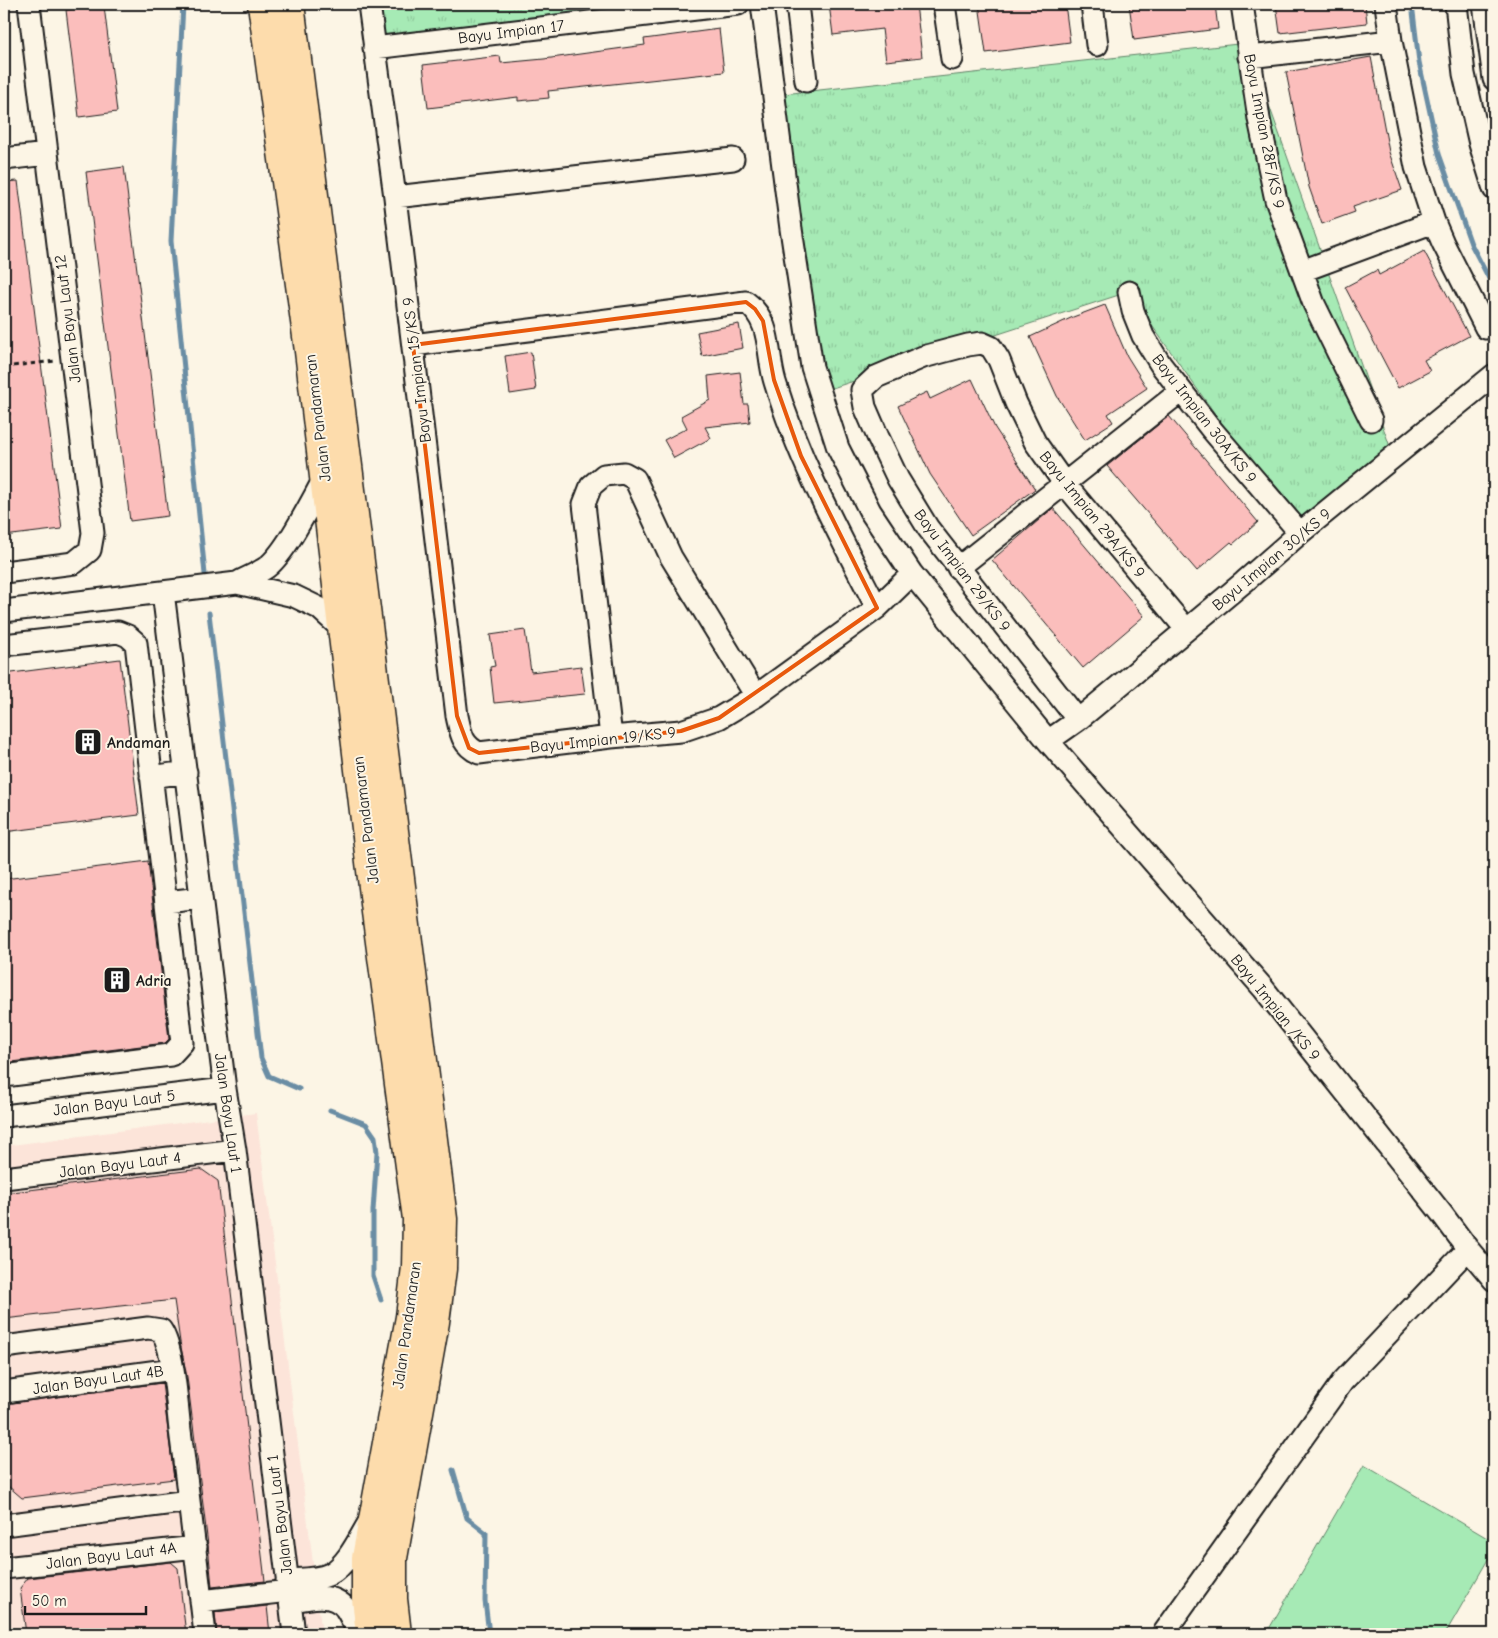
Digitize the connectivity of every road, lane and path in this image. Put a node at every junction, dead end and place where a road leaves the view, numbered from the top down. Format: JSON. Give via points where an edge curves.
{"nodes":[{"id":1,"x":28,"y":4,"type":"edge"},
{"id":2,"x":262,"y":4,"type":"edge"},
{"id":3,"x":290,"y":4,"type":"edge"},
{"id":4,"x":369,"y":4,"type":"edge"},
{"id":5,"x":738,"y":4,"type":"edge"},
{"id":6,"x":762,"y":4,"type":"edge"},
{"id":7,"x":797,"y":4,"type":"edge"},
{"id":8,"x":944,"y":4,"type":"edge"},
{"id":9,"x":1092,"y":4,"type":"edge"},
{"id":10,"x":1242,"y":4,"type":"edge"},
{"id":11,"x":1386,"y":4,"type":"edge"},
{"id":12,"x":1456,"y":4,"type":"edge"},
{"id":13,"x":1484,"y":4,"type":"edge"},
{"id":14,"x":1391,"y":41,"type":"junction"},
{"id":15,"x":1097,"y":45,"type":"dead end"},
{"id":16,"x":374,"y":48,"type":"junction"},
{"id":17,"x":1249,"y":57,"type":"junction"},
{"id":18,"x":952,"y":59,"type":"dead end"},
{"id":19,"x":1464,"y":74,"type":"junction"},
{"id":20,"x":1493,"y":75,"type":"edge"},
{"id":21,"x":806,"y":81,"type":"dead end"},
{"id":22,"x":47,"y":154,"type":"junction"},
{"id":23,"x":4,"y":159,"type":"edge"},
{"id":24,"x":733,"y":159,"type":"dead end"},
{"id":25,"x":1494,"y":190,"type":"edge"},
{"id":26,"x":395,"y":197,"type":"junction"},
{"id":27,"x":1434,"y":222,"type":"junction"},
{"id":28,"x":1302,"y":271,"type":"junction"},
{"id":29,"x":1129,"y":292,"type":"dead end"},
{"id":30,"x":1486,"y":328,"type":"dead end"},
{"id":31,"x":413,"y":345,"type":"junction"},
{"id":32,"x":923,"y":357,"type":"joint"},
{"id":33,"x":72,"y":359,"type":"junction"},
{"id":34,"x":4,"y":367,"type":"edge"},
{"id":35,"x":1494,"y":375,"type":"edge"},
{"id":36,"x":1181,"y":392,"type":"junction"},
{"id":37,"x":1371,"y":420,"type":"dead end"},
{"id":38,"x":324,"y":478,"type":"junction"},
{"id":39,"x":1064,"y":483,"type":"junction"},
{"id":40,"x":1300,"y":534,"type":"junction"},
{"id":41,"x":958,"y":568,"type":"junction"},
{"id":42,"x":7,"y":572,"type":"edge"},
{"id":43,"x":912,"y":574,"type":"junction"},
{"id":44,"x":237,"y":583,"type":"junction"},
{"id":45,"x":164,"y":592,"type":"junction"},
{"id":46,"x":38,"y":607,"type":"junction"},
{"id":47,"x":877,"y":608,"type":"junction"},
{"id":48,"x":4,"y":611,"type":"edge"},
{"id":49,"x":342,"y":629,"type":"junction"},
{"id":50,"x":1186,"y":629,"type":"junction"},
{"id":51,"x":45,"y":640,"type":"junction"},
{"id":52,"x":4,"y":645,"type":"edge"},
{"id":53,"x":756,"y":696,"type":"junction"},
{"id":54,"x":1078,"y":720,"type":"junction"},
{"id":55,"x":462,"y":737,"type":"joint"},
{"id":56,"x":611,"y":737,"type":"junction"},
{"id":57,"x":1048,"y":741,"type":"junction"},
{"id":58,"x":186,"y":772,"type":"junction"},
{"id":59,"x":151,"y":777,"type":"junction"},
{"id":60,"x":201,"y":898,"type":"junction"},
{"id":61,"x":166,"y":902,"type":"junction"},
{"id":62,"x":4,"y":1076,"type":"edge"},
{"id":63,"x":224,"y":1089,"type":"junction"},
{"id":64,"x":4,"y":1116,"type":"edge"},
{"id":65,"x":235,"y":1150,"type":"junction"},
{"id":66,"x":4,"y":1178,"type":"edge"},
{"id":67,"x":1468,"y":1249,"type":"junction"},
{"id":68,"x":1494,"y":1280,"type":"edge"},
{"id":69,"x":4,"y":1347,"type":"edge"},
{"id":70,"x":173,"y":1369,"type":"junction"},
{"id":71,"x":4,"y":1392,"type":"edge"},
{"id":72,"x":189,"y":1501,"type":"junction"},
{"id":73,"x":374,"y":1514,"type":"junction"},
{"id":74,"x":4,"y":1525,"type":"edge"},
{"id":75,"x":196,"y":1547,"type":"junction"},
{"id":76,"x":4,"y":1568,"type":"edge"},
{"id":77,"x":289,"y":1591,"type":"junction"},
{"id":78,"x":201,"y":1600,"type":"junction"},
{"id":79,"x":205,"y":1634,"type":"edge"},
{"id":80,"x":294,"y":1634,"type":"edge"},
{"id":81,"x":359,"y":1634,"type":"edge"},
{"id":82,"x":370,"y":1634,"type":"edge"},
{"id":83,"x":397,"y":1634,"type":"edge"},
{"id":84,"x":1163,"y":1634,"type":"edge"}],
"edges":[{"from":1,"to":22,"type":"street","name":"Jalan Bayu Laut 12"},
{"from":2,"to":38,"type":"main road","name":"Jalan Pandamaran"},
{"from":3,"to":83,"type":"main road","name":"Jalan Pandamaran","via":[[443,1219],[442,1269],[435,1322],[393,1558],[392,1599]]},
{"from":4,"to":16,"type":"street","name":"Bayu Impian 15/KS 9"},
{"from":5,"to":16,"type":"street","name":"Bayu Impian 17"},
{"from":6,"to":43,"type":"street","name":"Bayu Impian /KS 9","via":[[812,367],[838,448],[870,511]]},
{"from":7,"to":21,"type":"street"},
{"from":8,"to":18,"type":"street"},
{"from":9,"to":15,"type":"street"},
{"from":10,"to":17,"type":"street","name":"Bayu Impian 28F/KS 9"},
{"from":11,"to":14,"type":"street"},
{"from":12,"to":19,"type":"street"},
{"from":13,"to":20,"type":"street"},
{"from":14,"to":17,"type":"street"},
{"from":14,"to":27,"type":"street","via":[[1416,167]]},
{"from":16,"to":26,"type":"street","name":"Bayu Impian 15/KS 9"},
{"from":17,"to":28,"type":"street","name":"Bayu Impian 28F/KS 9","via":[[1276,200]]},
{"from":19,"to":20,"type":"street"},
{"from":19,"to":25,"type":"street"},
{"from":22,"to":23,"type":"street"},
{"from":22,"to":33,"type":"street","name":"Jalan Bayu Laut 12"},
{"from":24,"to":26,"type":"street"},
{"from":26,"to":31,"type":"street","name":"Bayu Impian 15/KS 9"},
{"from":27,"to":28,"type":"street"},
{"from":27,"to":30,"type":"street"},
{"from":28,"to":37,"type":"street","name":"Bayu Impian 28F/KS 9","via":[[1314,304]]},
{"from":29,"to":36,"type":"street","name":"Bayu Impian 30A/KS 9","via":[[1143,336]]},
{"from":31,"to":47,"type":"street","via":[[746,302],[763,321],[774,380],[801,456]]},
{"from":31,"to":55,"type":"street","name":"Bayu Impian 15/KS 9"},
{"from":32,"to":39,"type":"street","name":"Bayu Impian 29A/KS 9","via":[[968,345],[982,343],[991,347],[1035,442]]},
{"from":32,"to":41,"type":"street","name":"Bayu Impian 29/KS 9","via":[[876,377],[862,390],[865,407],[898,479],[928,528]]},
{"from":33,"to":34,"type":"path"},
{"from":33,"to":42,"type":"street","name":"Jalan Bayu Laut 12","via":[[93,533],[90,550],[74,563]]},
{"from":35,"to":40,"type":"street","name":"Bayu Impian 30/KS 9"},
{"from":36,"to":39,"type":"street"},
{"from":36,"to":40,"type":"street","name":"Bayu Impian 30A/KS 9"},
{"from":38,"to":44,"type":"street","via":[[281,551],[267,567]]},
{"from":38,"to":49,"type":"main road","name":"Jalan Pandamaran"},
{"from":39,"to":41,"type":"street"},
{"from":39,"to":50,"type":"street","name":"Bayu Impian 29A/KS 9"},
{"from":40,"to":50,"type":"street","name":"Bayu Impian 30/KS 9"},
{"from":41,"to":54,"type":"street","name":"Bayu Impian 29/KS 9"},
{"from":43,"to":47,"type":"street","name":"Bayu Impian 19/KS 9"},
{"from":43,"to":57,"type":"street","name":"Bayu Impian /KS 9"},
{"from":44,"to":45,"type":"street"},
{"from":44,"to":49,"type":"street","via":[[294,596],[319,608]]},
{"from":45,"to":46,"type":"street"},
{"from":45,"to":58,"type":"street","name":"Jalan Bayu Laut 1"},
{"from":46,"to":48,"type":"street"},
{"from":46,"to":51,"type":"street"},
{"from":47,"to":53,"type":"street","name":"Bayu Impian 19/KS 9"},
{"from":49,"to":73,"type":"main road","name":"Jalan Pandamaran","via":[[417,1219],[410,1317]]},
{"from":50,"to":54,"type":"street","name":"Bayu Impian 30/KS 9"},
{"from":51,"to":52,"type":"street"},
{"from":51,"to":59,"type":"street","via":[[118,632],[136,644]]},
{"from":53,"to":56,"type":"street","name":"Bayu Impian 19/KS 9","via":[[719,718],[681,731]]},
{"from":53,"to":56,"type":"street","via":[[672,557],[636,480],[624,473],[604,476],[591,486],[584,504]]},
{"from":54,"to":57,"type":"street","name":"Bayu Impian 30/KS 9"},
{"from":55,"to":56,"type":"street","name":"Bayu Impian 19/KS 9","via":[[469,748],[479,753]]},
{"from":57,"to":67,"type":"street","name":"Bayu Impian /KS 9","via":[[1263,988]]},
{"from":58,"to":59,"type":"street"},
{"from":58,"to":60,"type":"street","name":"Jalan Bayu Laut 1"},
{"from":59,"to":61,"type":"street"},
{"from":60,"to":61,"type":"street"},
{"from":60,"to":63,"type":"street","name":"Jalan Bayu Laut 1"},
{"from":61,"to":62,"type":"street","via":[[182,1043],[171,1054]]},
{"from":63,"to":64,"type":"street","name":"Jalan Bayu Laut 5"},
{"from":63,"to":65,"type":"street","name":"Jalan Bayu Laut 1"},
{"from":65,"to":66,"type":"street","name":"Jalan Bayu Laut 4"},
{"from":65,"to":77,"type":"street","name":"Jalan Bayu Laut 1"},
{"from":67,"to":68,"type":"street","name":"Bayu Impian /KS 9"},
{"from":67,"to":84,"type":"street","via":[[1343,1381]]},
{"from":69,"to":70,"type":"street","name":"Jalan Bayu Laut 4B","via":[[148,1328],[161,1330],[165,1336]]},
{"from":70,"to":71,"type":"street","name":"Jalan Bayu Laut 4B"},
{"from":70,"to":72,"type":"street","name":"Jalan Bayu Laut 4A"},
{"from":72,"to":74,"type":"street"},
{"from":72,"to":75,"type":"street","name":"Jalan Bayu Laut 4A"},
{"from":73,"to":77,"type":"street","via":[[350,1554],[331,1574],[310,1579]]},
{"from":73,"to":82,"type":"main road","name":"Jalan Pandamaran","via":[[366,1558]]},
{"from":75,"to":76,"type":"street","name":"Jalan Bayu Laut 4A"},
{"from":75,"to":78,"type":"street"},
{"from":77,"to":78,"type":"street"},
{"from":77,"to":80,"type":"street","name":"Jalan Bayu Laut 1"},
{"from":77,"to":81,"type":"street","via":[[330,1598],[345,1608]]},
{"from":78,"to":79,"type":"street"}]}
